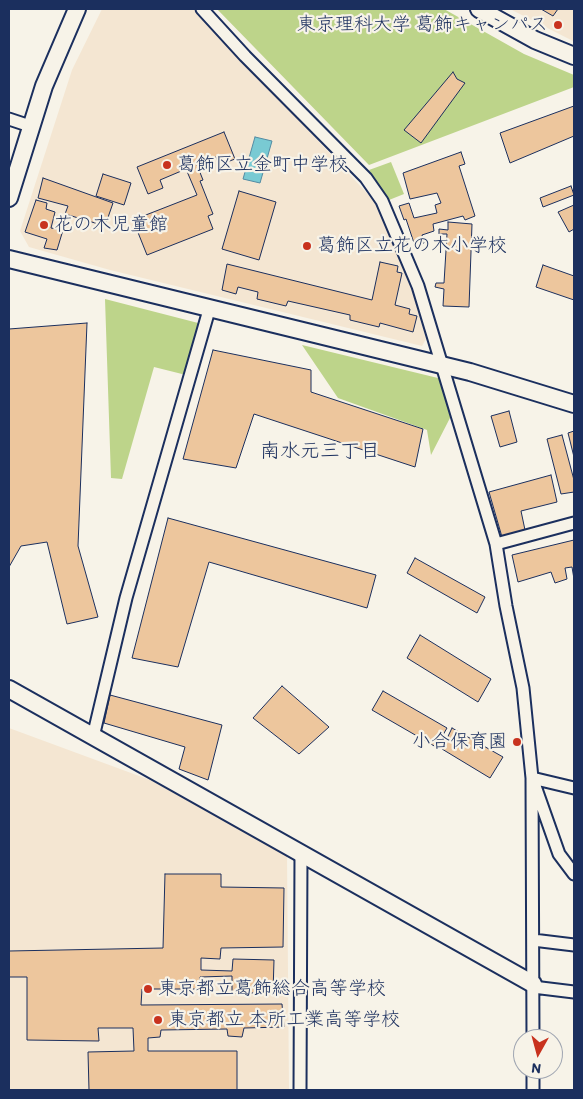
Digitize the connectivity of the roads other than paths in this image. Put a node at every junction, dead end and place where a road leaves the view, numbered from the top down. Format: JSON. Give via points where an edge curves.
{"nodes":[{"id":1,"x":77,"y":9,"type":"edge"},
{"id":2,"x":202,"y":9,"type":"edge"},
{"id":3,"x":479,"y":9,"type":"edge"},
{"id":4,"x":574,"y":56,"type":"edge"},
{"id":5,"x":9,"y":119,"type":"edge"},
{"id":6,"x":30,"y":126,"type":"junction"},
{"id":7,"x":9,"y":198,"type":"edge"},
{"id":8,"x":9,"y":259,"type":"edge"},
{"id":9,"x":209,"y":310,"type":"junction"},
{"id":10,"x":444,"y":366,"type":"junction"},
{"id":11,"x":574,"y":404,"type":"edge"},
{"id":12,"x":574,"y":523,"type":"edge"},
{"id":13,"x":496,"y":544,"type":"junction"},
{"id":14,"x":9,"y":689,"type":"edge"},
{"id":15,"x":93,"y":737,"type":"junction"},
{"id":16,"x":532,"y":778,"type":"junction"},
{"id":17,"x":574,"y":788,"type":"edge"},
{"id":18,"x":301,"y":855,"type":"junction"},
{"id":19,"x":574,"y":874,"type":"edge"},
{"id":20,"x":533,"y":940,"type":"junction"},
{"id":21,"x":574,"y":945,"type":"edge"},
{"id":22,"x":533,"y":985,"type":"junction"},
{"id":23,"x":574,"y":992,"type":"edge"},
{"id":24,"x":533,"y":1029,"type":"edge"},
{"id":25,"x":300,"y":1090,"type":"edge"}],
"edges":[{"from":1,"to":6,"type":"street"},
{"from":2,"to":10,"type":"street","via":[[352,163],[382,200],[418,286]]},
{"from":3,"to":4,"type":"street","via":[[535,40]]},
{"from":5,"to":6,"type":"street"},
{"from":6,"to":7,"type":"street"},
{"from":8,"to":9,"type":"street"},
{"from":9,"to":10,"type":"street"},
{"from":9,"to":15,"type":"street","via":[[126,598]]},
{"from":10,"to":11,"type":"street"},
{"from":10,"to":13,"type":"street"},
{"from":12,"to":13,"type":"street"},
{"from":13,"to":16,"type":"street","via":[[523,688]]},
{"from":14,"to":15,"type":"street"},
{"from":15,"to":18,"type":"street"},
{"from":16,"to":17,"type":"street"},
{"from":16,"to":19,"type":"street","via":[[559,854]]},
{"from":16,"to":20,"type":"street"},
{"from":18,"to":22,"type":"street"},
{"from":18,"to":25,"type":"street"},
{"from":20,"to":21,"type":"street"},
{"from":20,"to":22,"type":"street"},
{"from":22,"to":23,"type":"street"},
{"from":22,"to":24,"type":"street"}]}
